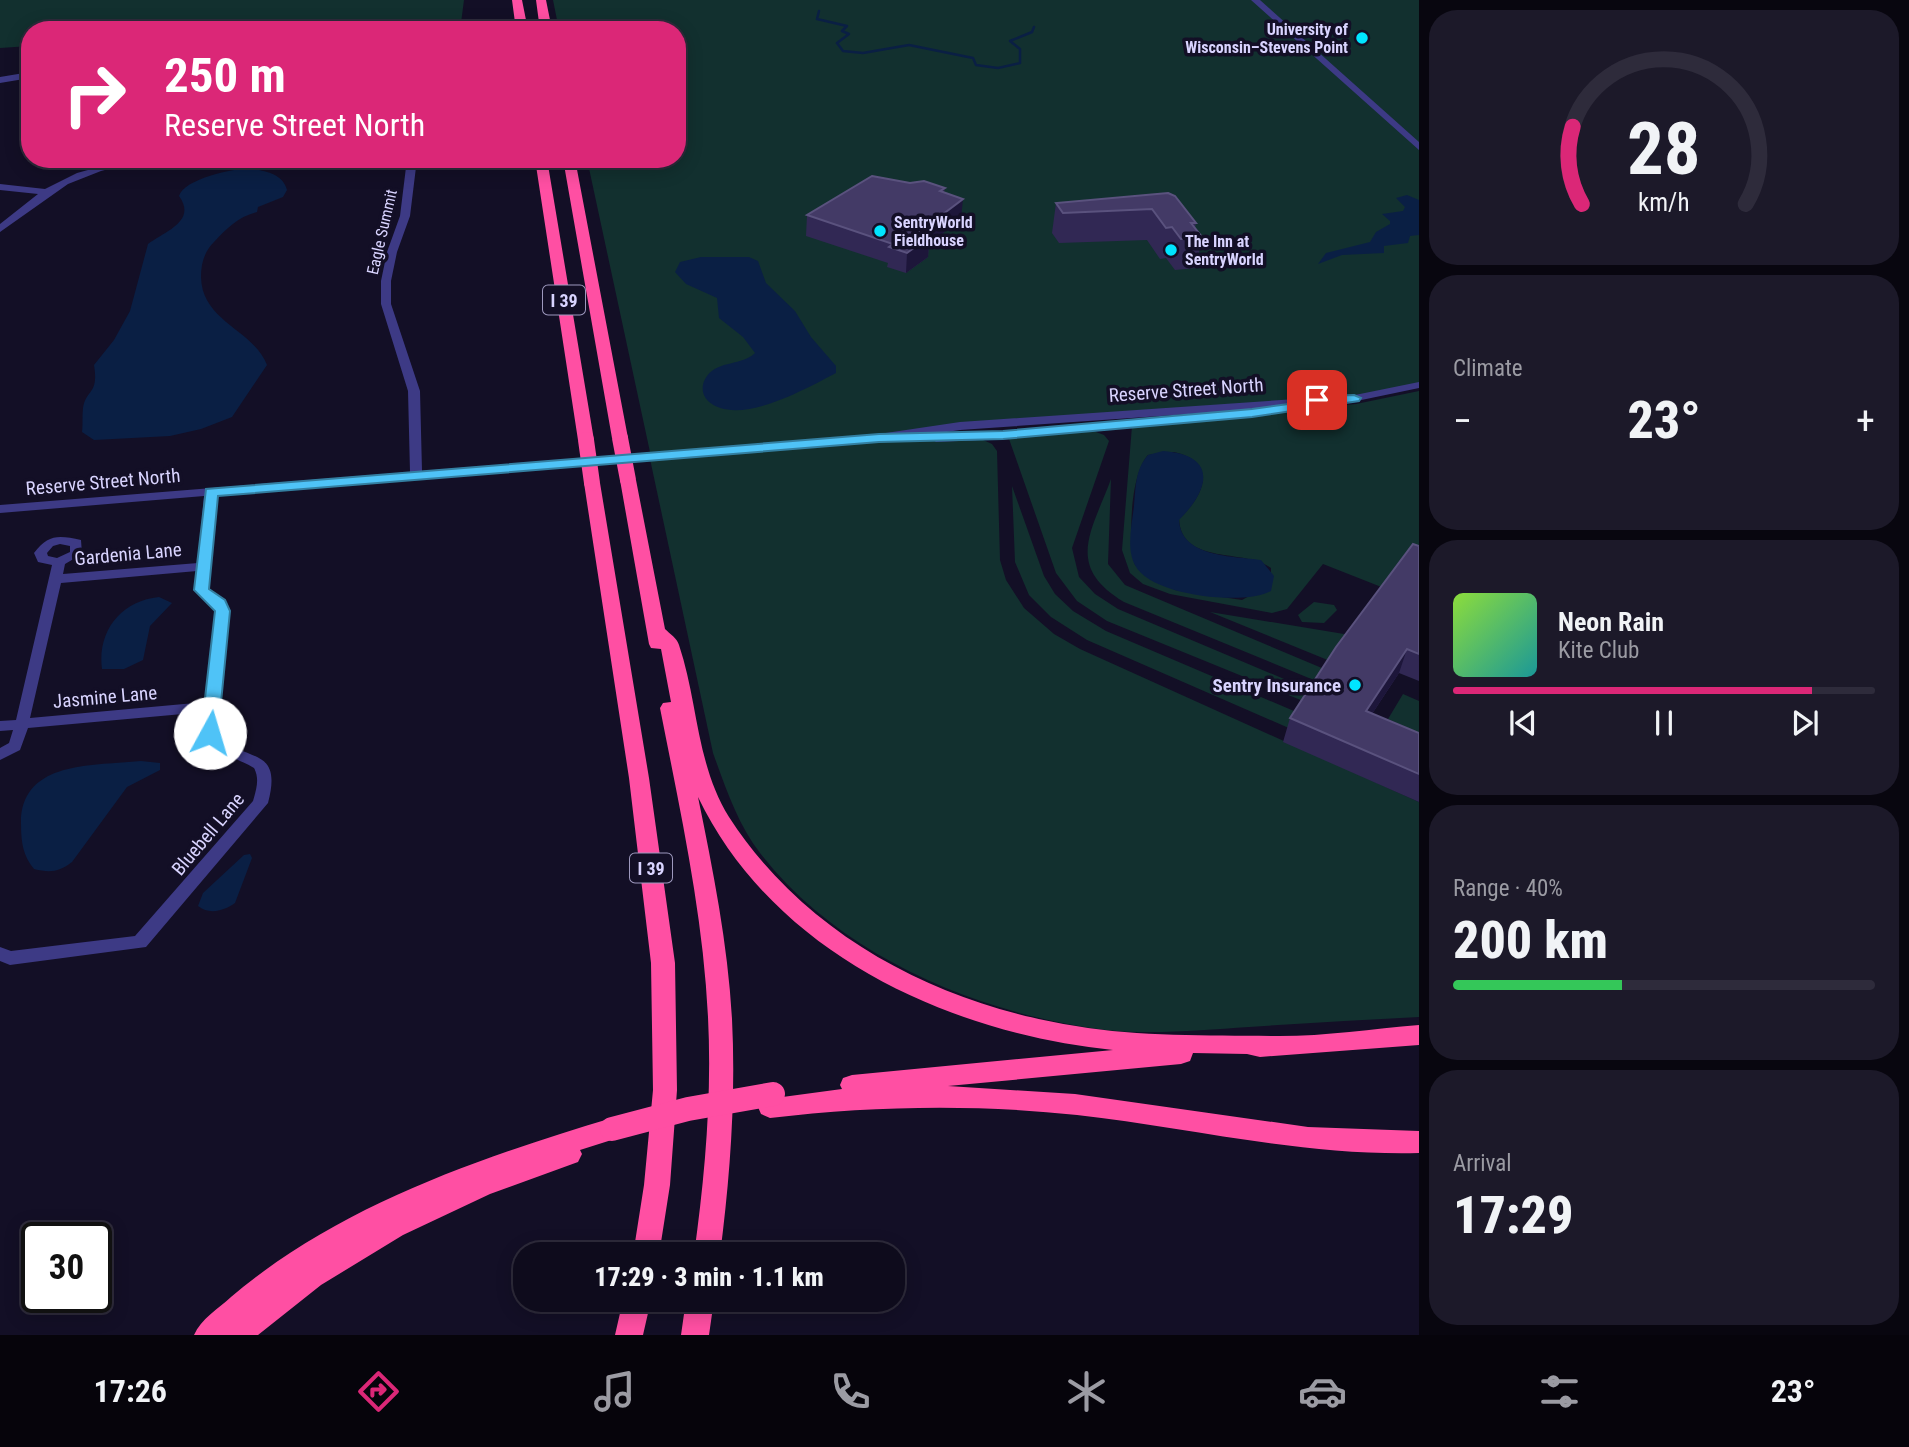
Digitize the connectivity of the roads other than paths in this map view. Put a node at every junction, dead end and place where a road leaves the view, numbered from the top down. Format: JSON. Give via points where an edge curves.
{"nodes":[{"id":1,"x":517,"y":0,"type":"edge"},
{"id":2,"x":541,"y":0,"type":"edge"},
{"id":3,"x":1255,"y":0,"type":"edge"},
{"id":4,"x":520,"y":21,"type":"edge"},
{"id":5,"x":544,"y":21,"type":"edge"},
{"id":6,"x":21,"y":76,"type":"edge"},
{"id":7,"x":0,"y":80,"type":"edge"},
{"id":8,"x":1419,"y":146,"type":"edge"},
{"id":9,"x":104,"y":168,"type":"edge"},
{"id":10,"x":411,"y":168,"type":"edge"},
{"id":11,"x":542,"y":168,"type":"edge"},
{"id":12,"x":571,"y":168,"type":"edge"},
{"id":13,"x":0,"y":187,"type":"edge"},
{"id":14,"x":44,"y":192,"type":"junction"},
{"id":15,"x":0,"y":229,"type":"edge"},
{"id":16,"x":1419,"y":385,"type":"edge"},
{"id":17,"x":416,"y":476,"type":"junction"},
{"id":18,"x":211,"y":492,"type":"junction"},
{"id":19,"x":0,"y":509,"type":"edge"},
{"id":20,"x":59,"y":562,"type":"dead end"},
{"id":21,"x":204,"y":567,"type":"junction"},
{"id":22,"x":55,"y":579,"type":"junction"},
{"id":23,"x":656,"y":632,"type":"junction"},
{"id":24,"x":213,"y":706,"type":"junction"},
{"id":25,"x":22,"y":723,"type":"junction"},
{"id":26,"x":0,"y":726,"type":"edge"},
{"id":27,"x":0,"y":755,"type":"edge"},
{"id":28,"x":0,"y":954,"type":"edge"},
{"id":29,"x":1419,"y":1035,"type":"edge"},
{"id":30,"x":1270,"y":1046,"type":"junction"},
{"id":31,"x":772,"y":1100,"type":"junction"},
{"id":32,"x":611,"y":1135,"type":"junction"},
{"id":33,"x":1419,"y":1142,"type":"edge"},
{"id":34,"x":648,"y":1242,"type":"edge"},
{"id":35,"x":708,"y":1242,"type":"edge"},
{"id":36,"x":634,"y":1312,"type":"edge"},
{"id":37,"x":698,"y":1312,"type":"edge"},
{"id":38,"x":208,"y":1335,"type":"edge"},
{"id":39,"x":238,"y":1335,"type":"edge"},
{"id":40,"x":629,"y":1335,"type":"edge"},
{"id":41,"x":695,"y":1335,"type":"edge"}],
"edges":[{"from":1,"to":4,"type":"highway"},
{"from":2,"to":5,"type":"highway"},
{"from":3,"to":8,"type":"street"},
{"from":6,"to":7,"type":"street"},
{"from":9,"to":14,"type":"street","via":[[74,175]]},
{"from":10,"to":17,"type":"street","name":"Eagle Summit","via":[[405,216],[391,252],[386,304],[414,391]]},
{"from":11,"to":34,"type":"highway","number":"I 39","bridge":true,"via":[[639,778],[663,963],[665,1090]]},
{"from":12,"to":23,"type":"highway","number":"I 39","bridge":true},
{"from":13,"to":14,"type":"street"},
{"from":14,"to":15,"type":"street"},
{"from":16,"to":17,"type":"street","name":"Reserve Street North","via":[[1264,412]]},
{"from":17,"to":18,"type":"street","name":"Reserve Street North"},
{"from":18,"to":19,"type":"street","name":"Reserve Street North"},
{"from":18,"to":21,"type":"street","name":"Bluebell Lane"},
{"from":20,"to":22,"type":"street"},
{"from":21,"to":22,"type":"street","name":"Gardenia Lane"},
{"from":21,"to":24,"type":"street","name":"Bluebell Lane","via":[[202,590],[223,611]]},
{"from":22,"to":25,"type":"street"},
{"from":23,"to":30,"type":"highway","via":[[669,643],[700,773],[718,816],[780,898],[840,945],[944,999],[1039,1029],[1115,1041],[1236,1041]]},
{"from":23,"to":35,"type":"highway","number":"I 39","via":[[717,978],[718,1130]]},
{"from":24,"to":25,"type":"street","name":"Jasmine Lane"},
{"from":24,"to":28,"type":"street","name":"Bluebell Lane","via":[[212,740],[259,764],[265,789],[260,803],[145,939],[129,946],[65,953],[10,958]]},
{"from":25,"to":26,"type":"street","name":"Jasmine Lane"},
{"from":25,"to":27,"type":"street","via":[[15,746]]},
{"from":29,"to":30,"type":"highway"},
{"from":30,"to":31,"type":"highway"},
{"from":31,"to":32,"type":"highway"},
{"from":31,"to":33,"type":"highway","via":[[1000,1096],[1344,1141]]},
{"from":32,"to":38,"type":"highway","via":[[488,1169],[369,1223],[268,1286]]},
{"from":32,"to":39,"type":"highway","via":[[495,1181],[393,1229],[287,1294]]},
{"from":36,"to":40,"type":"highway"},
{"from":37,"to":41,"type":"highway"}]}
